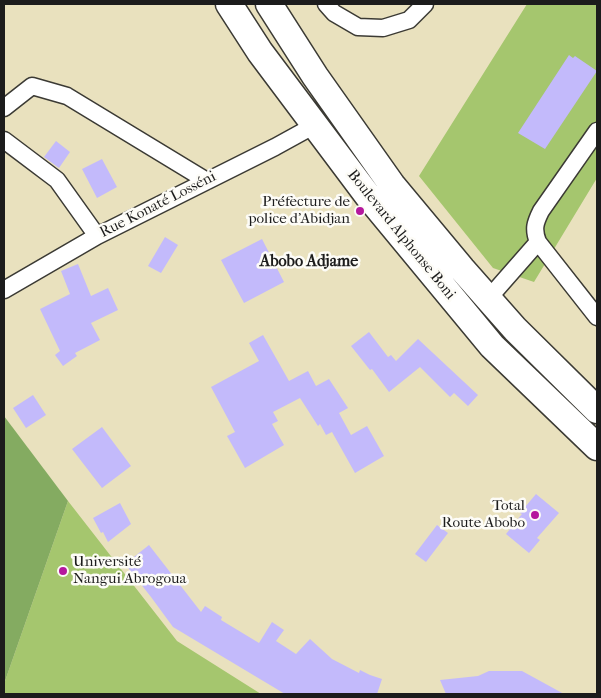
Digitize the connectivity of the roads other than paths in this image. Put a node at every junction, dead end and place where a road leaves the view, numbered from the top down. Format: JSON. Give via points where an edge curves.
{"nodes":[{"id":1,"x":229,"y":4,"type":"edge"},
{"id":2,"x":269,"y":4,"type":"edge"},
{"id":3,"x":326,"y":4,"type":"edge"},
{"id":4,"x":425,"y":4,"type":"edge"},
{"id":5,"x":4,"y":108,"type":"edge"},
{"id":6,"x":315,"y":125,"type":"junction"},
{"id":7,"x":597,"y":131,"type":"edge"},
{"id":8,"x":4,"y":140,"type":"edge"},
{"id":9,"x":207,"y":181,"type":"junction"},
{"id":10,"x":97,"y":236,"type":"junction"},
{"id":11,"x":538,"y":242,"type":"junction"},
{"id":12,"x":4,"y":290,"type":"edge"},
{"id":13,"x":488,"y":299,"type":"junction"},
{"id":14,"x":597,"y":317,"type":"edge"},
{"id":15,"x":597,"y":410,"type":"edge"},
{"id":16,"x":597,"y":447,"type":"edge"}],
"edges":[{"from":1,"to":6,"type":"main road","name":"Boulevard Alphonse Boni","via":[[260,52]]},
{"from":2,"to":13,"type":"main road","name":"Boulevard Alphonse Boni","via":[[392,186]]},
{"from":3,"to":4,"type":"street","via":[[358,28],[383,28],[409,20]]},
{"from":5,"to":9,"type":"street","via":[[32,86],[67,96]]},
{"from":6,"to":9,"type":"street","name":"Rue Konaté Losséni"},
{"from":6,"to":16,"type":"main road","name":"Boulevard Alphonse Boni","via":[[368,196],[492,346]]},
{"from":7,"to":11,"type":"street","via":[[536,220],[534,232]]},
{"from":8,"to":10,"type":"street","via":[[57,180]]},
{"from":9,"to":10,"type":"street","name":"Rue Konaté Losséni"},
{"from":10,"to":12,"type":"street","name":"Rue Konaté Losséni"},
{"from":11,"to":13,"type":"street"},
{"from":11,"to":14,"type":"street"},
{"from":13,"to":15,"type":"main road","name":"Boulevard Alphonse Boni"}]}
